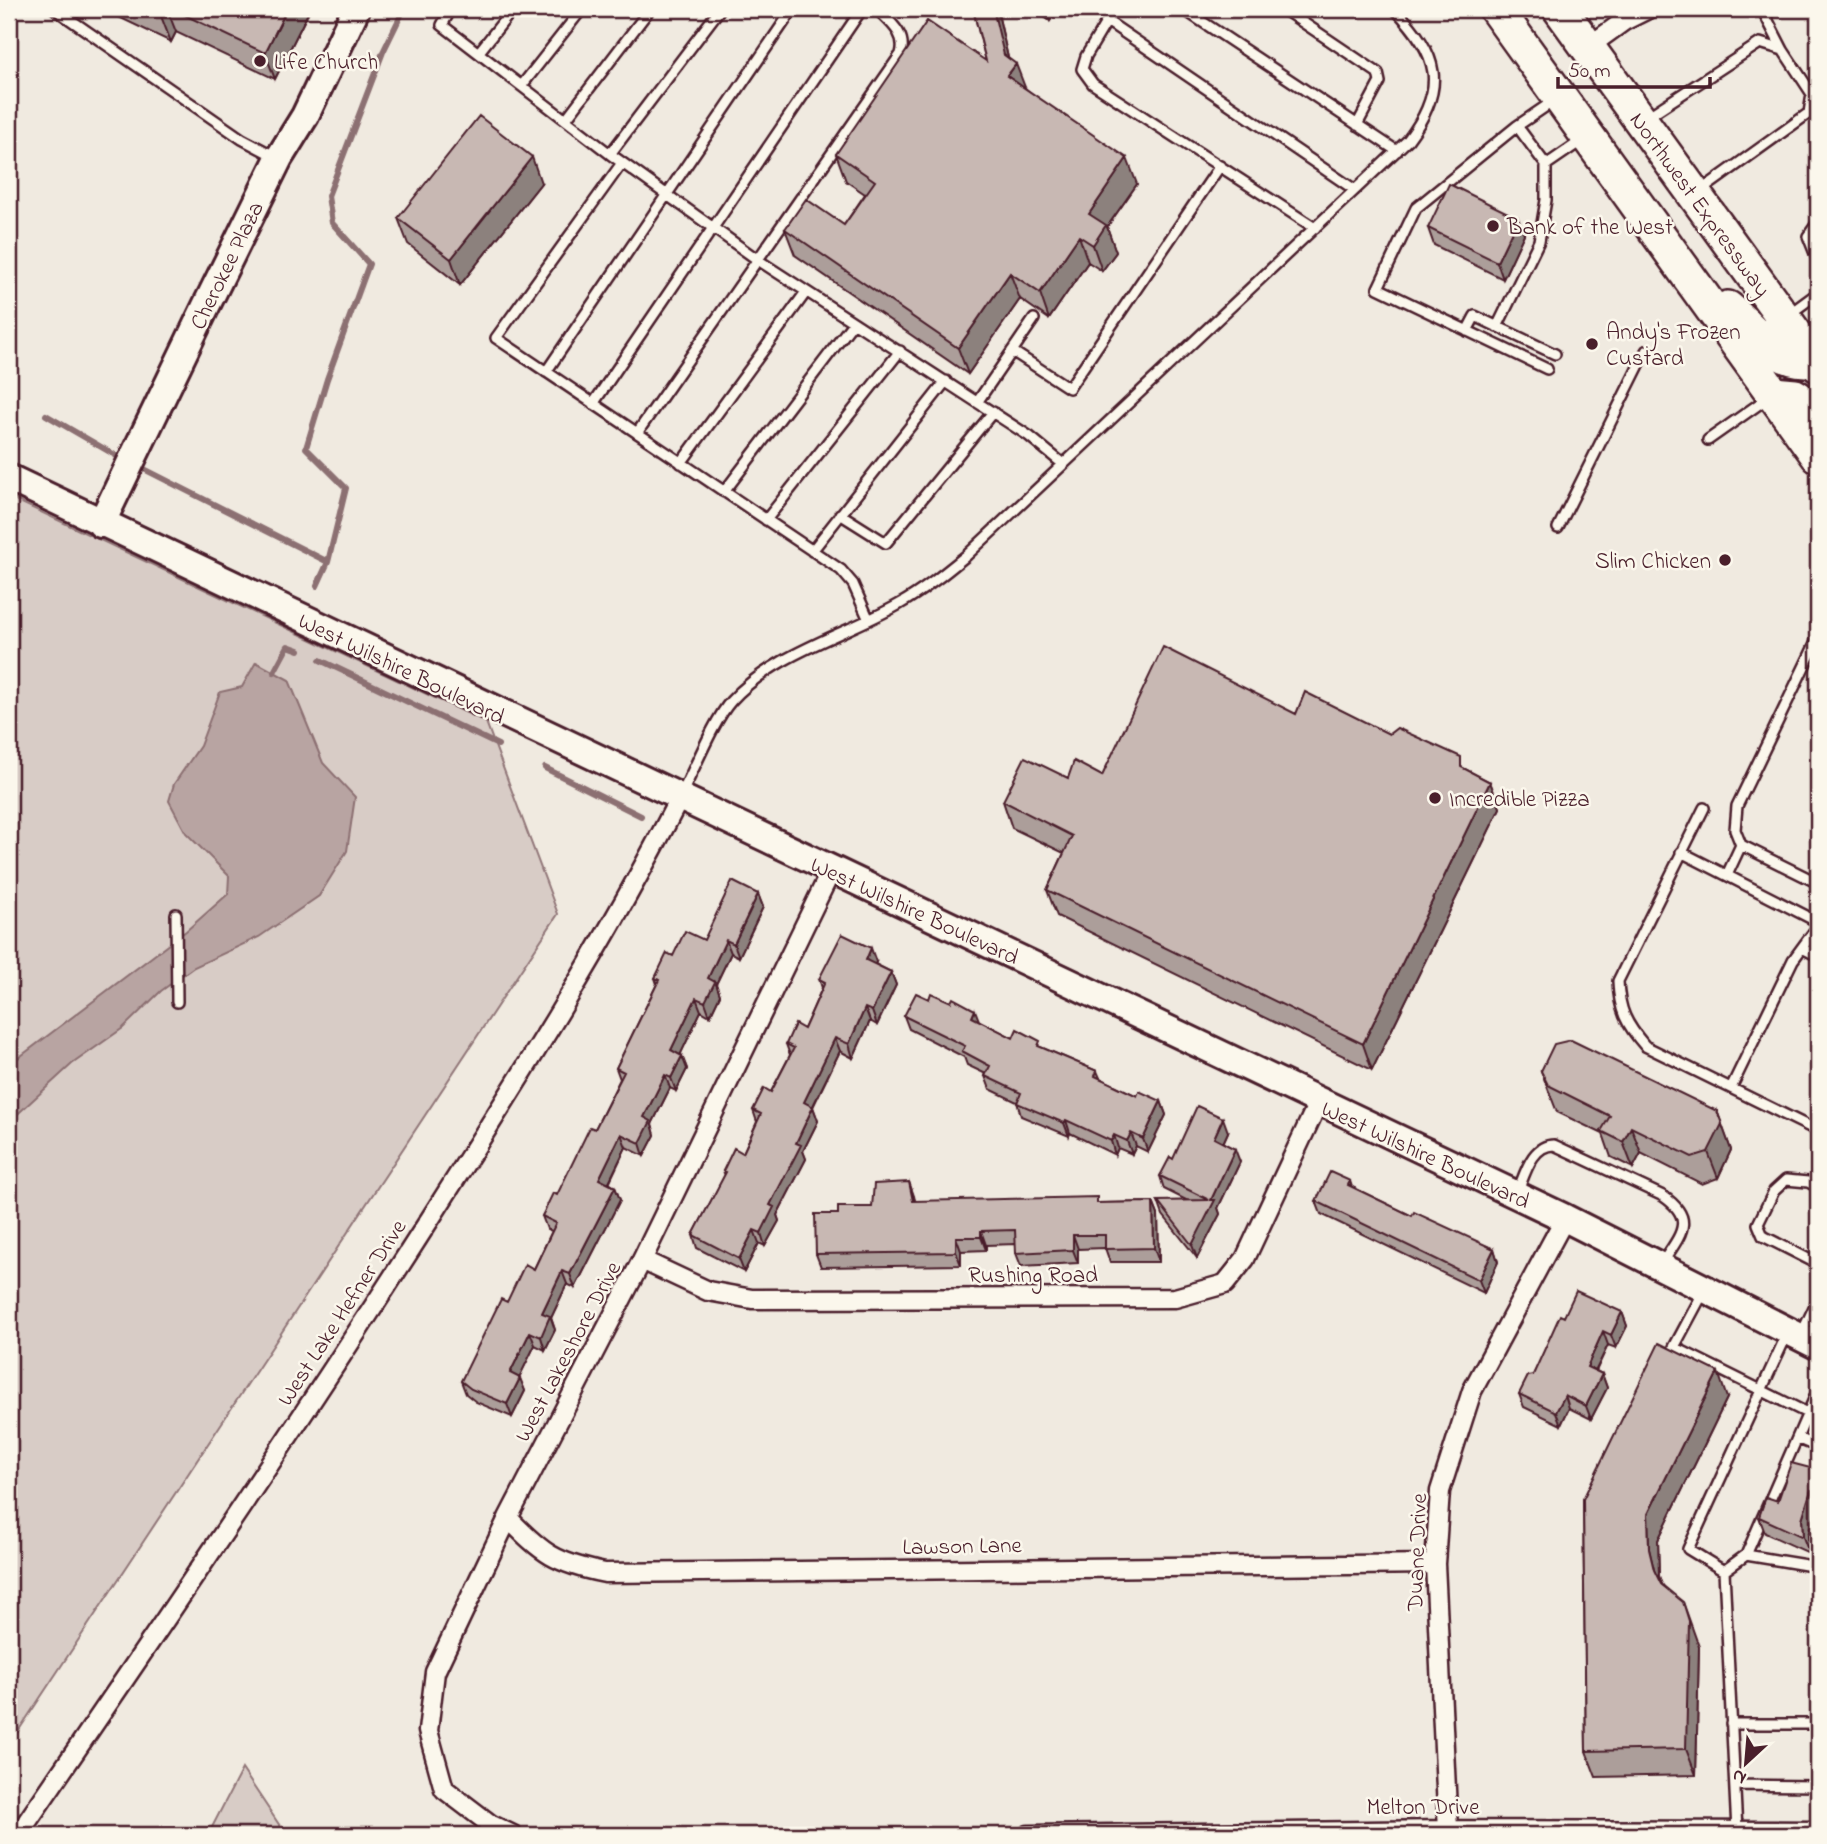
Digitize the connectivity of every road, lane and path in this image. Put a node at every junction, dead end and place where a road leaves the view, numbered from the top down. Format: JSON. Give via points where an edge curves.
{"nodes":[{"id":1,"x":55,"y":9,"type":"edge"},
{"id":2,"x":356,"y":9,"type":"edge"},
{"id":3,"x":450,"y":9,"type":"edge"},
{"id":4,"x":513,"y":9,"type":"edge"},
{"id":5,"x":582,"y":9,"type":"edge"},
{"id":6,"x":650,"y":9,"type":"edge"},
{"id":7,"x":720,"y":9,"type":"edge"},
{"id":8,"x":793,"y":9,"type":"edge"},
{"id":9,"x":862,"y":9,"type":"edge"},
{"id":10,"x":877,"y":9,"type":"edge"},
{"id":11,"x":1114,"y":9,"type":"edge"},
{"id":12,"x":1183,"y":9,"type":"edge"},
{"id":13,"x":1283,"y":9,"type":"edge"},
{"id":14,"x":1395,"y":9,"type":"edge"},
{"id":15,"x":1496,"y":9,"type":"edge"},
{"id":16,"x":1560,"y":9,"type":"edge"},
{"id":17,"x":1762,"y":9,"type":"edge"},
{"id":18,"x":1635,"y":11,"type":"edge"},
{"id":19,"x":1107,"y":20,"type":"junction"},
{"id":20,"x":1588,"y":47,"type":"junction"},
{"id":21,"x":1783,"y":50,"type":"junction"},
{"id":22,"x":479,"y":52,"type":"junction"},
{"id":23,"x":523,"y":84,"type":"junction"},
{"id":24,"x":1560,"y":97,"type":"junction"},
{"id":25,"x":566,"y":118,"type":"junction"},
{"id":26,"x":1641,"y":121,"type":"junction"},
{"id":27,"x":1357,"y":125,"type":"junction"},
{"id":28,"x":1517,"y":126,"type":"junction"},
{"id":29,"x":1588,"y":136,"type":"junction"},
{"id":30,"x":1396,"y":151,"type":"junction"},
{"id":31,"x":610,"y":154,"type":"junction"},
{"id":32,"x":279,"y":159,"type":"junction"},
{"id":33,"x":622,"y":163,"type":"junction"},
{"id":34,"x":1546,"y":165,"type":"junction"},
{"id":35,"x":1220,"y":166,"type":"junction"},
{"id":36,"x":1355,"y":190,"type":"junction"},
{"id":37,"x":668,"y":195,"type":"junction"},
{"id":38,"x":1695,"y":195,"type":"junction"},
{"id":39,"x":1818,"y":222,"type":"edge"},
{"id":40,"x":713,"y":227,"type":"junction"},
{"id":41,"x":1315,"y":228,"type":"junction"},
{"id":42,"x":758,"y":260,"type":"junction"},
{"id":43,"x":1818,"y":261,"type":"edge"},
{"id":44,"x":1689,"y":275,"type":"junction"},
{"id":45,"x":806,"y":292,"type":"junction"},
{"id":46,"x":1818,"y":293,"type":"edge"},
{"id":47,"x":1784,"y":318,"type":"junction"},
{"id":48,"x":1034,"y":319,"type":"dead end"},
{"id":49,"x":853,"y":323,"type":"junction"},
{"id":50,"x":1497,"y":327,"type":"junction"},
{"id":51,"x":1467,"y":331,"type":"junction"},
{"id":52,"x":900,"y":351,"type":"junction"},
{"id":53,"x":1012,"y":351,"type":"junction"},
{"id":54,"x":1646,"y":351,"type":"dead end"},
{"id":55,"x":1555,"y":354,"type":"dead end"},
{"id":56,"x":1817,"y":360,"type":"edge"},
{"id":57,"x":1547,"y":369,"type":"dead end"},
{"id":58,"x":546,"y":372,"type":"junction"},
{"id":59,"x":946,"y":381,"type":"junction"},
{"id":60,"x":1773,"y":394,"type":"junction"},
{"id":61,"x":978,"y":401,"type":"junction"},
{"id":62,"x":593,"y":404,"type":"junction"},
{"id":63,"x":1818,"y":411,"type":"edge"},
{"id":64,"x":993,"y":412,"type":"junction"},
{"id":65,"x":637,"y":433,"type":"junction"},
{"id":66,"x":1708,"y":440,"type":"dead end"},
{"id":67,"x":1818,"y":456,"type":"edge"},
{"id":68,"x":681,"y":463,"type":"junction"},
{"id":69,"x":1063,"y":464,"type":"junction"},
{"id":70,"x":9,"y":478,"type":"edge"},
{"id":71,"x":724,"y":492,"type":"junction"},
{"id":72,"x":840,"y":514,"type":"junction"},
{"id":73,"x":766,"y":520,"type":"junction"},
{"id":74,"x":101,"y":524,"type":"junction"},
{"id":75,"x":1558,"y":528,"type":"dead end"},
{"id":76,"x":812,"y":551,"type":"junction"},
{"id":77,"x":869,"y":620,"type":"junction"},
{"id":78,"x":1818,"y":638,"type":"edge"},
{"id":79,"x":679,"y":799,"type":"junction"},
{"id":80,"x":1704,"y":808,"type":"dead end"},
{"id":81,"x":1741,"y":845,"type":"junction"},
{"id":82,"x":1681,"y":852,"type":"junction"},
{"id":83,"x":831,"y":871,"type":"junction"},
{"id":84,"x":1727,"y":875,"type":"junction"},
{"id":85,"x":1818,"y":883,"type":"edge"},
{"id":86,"x":176,"y":914,"type":"dead end"},
{"id":87,"x":1818,"y":924,"type":"edge"},
{"id":88,"x":1802,"y":948,"type":"junction"},
{"id":89,"x":1818,"y":956,"type":"edge"},
{"id":90,"x":177,"y":1002,"type":"dead end"},
{"id":91,"x":1731,"y":1088,"type":"junction"},
{"id":92,"x":1318,"y":1103,"type":"junction"},
{"id":93,"x":1818,"y":1131,"type":"edge"},
{"id":94,"x":1818,"y":1187,"type":"edge"},
{"id":95,"x":1516,"y":1196,"type":"junction"},
{"id":96,"x":1565,"y":1219,"type":"junction"},
{"id":97,"x":642,"y":1260,"type":"junction"},
{"id":98,"x":1818,"y":1264,"type":"edge"},
{"id":99,"x":1660,"y":1266,"type":"junction"},
{"id":100,"x":1705,"y":1289,"type":"junction"},
{"id":101,"x":1818,"y":1299,"type":"edge"},
{"id":102,"x":1803,"y":1338,"type":"edge"},
{"id":103,"x":1760,"y":1389,"type":"junction"},
{"id":104,"x":1818,"y":1390,"type":"edge"},
{"id":105,"x":1807,"y":1413,"type":"junction"},
{"id":106,"x":1797,"y":1438,"type":"junction"},
{"id":107,"x":1818,"y":1447,"type":"edge"},
{"id":108,"x":508,"y":1518,"type":"junction"},
{"id":109,"x":1746,"y":1555,"type":"junction"},
{"id":110,"x":1435,"y":1564,"type":"junction"},
{"id":111,"x":1818,"y":1567,"type":"edge"},
{"id":112,"x":1724,"y":1571,"type":"junction"},
{"id":113,"x":1731,"y":1724,"type":"junction"},
{"id":114,"x":1818,"y":1724,"type":"edge"},
{"id":115,"x":1735,"y":1785,"type":"junction"},
{"id":116,"x":1818,"y":1786,"type":"edge"},
{"id":117,"x":1448,"y":1830,"type":"junction"},
{"id":118,"x":1737,"y":1831,"type":"junction"},
{"id":119,"x":1818,"y":1831,"type":"edge"},
{"id":120,"x":1715,"y":1833,"type":"edge"},
{"id":121,"x":18,"y":1835,"type":"edge"},
{"id":122,"x":513,"y":1835,"type":"edge"},
{"id":123,"x":1028,"y":1835,"type":"edge"}],
"edges":[{"from":1,"to":32,"type":"lane","via":[[242,139]]},
{"from":2,"to":32,"type":"street","name":"Cherokee Plaza"},
{"from":3,"to":22,"type":"lane","via":[[442,25]]},
{"from":4,"to":22,"type":"lane"},
{"from":5,"to":23,"type":"lane"},
{"from":6,"to":25,"type":"lane"},
{"from":7,"to":31,"type":"lane"},
{"from":8,"to":37,"type":"lane"},
{"from":9,"to":40,"type":"lane"},
{"from":10,"to":42,"type":"lane","via":[[901,34],[901,54]]},
{"from":11,"to":19,"type":"lane"},
{"from":12,"to":27,"type":"lane"},
{"from":13,"to":27,"type":"lane","via":[[1378,73],[1380,82]]},
{"from":14,"to":30,"type":"lane","via":[[1428,53],[1434,79],[1434,97],[1426,117]]},
{"from":15,"to":24,"type":"highway"},
{"from":16,"to":20,"type":"highway","name":"Northwest Expressway"},
{"from":17,"to":21,"type":"lane"},
{"from":18,"to":20,"type":"street"},
{"from":19,"to":35,"type":"lane","via":[[1082,69],[1093,84]]},
{"from":19,"to":36,"type":"lane"},
{"from":20,"to":26,"type":"highway","name":"Northwest Expressway"},
{"from":21,"to":26,"type":"lane","via":[[1760,43]]},
{"from":21,"to":38,"type":"lane","via":[[1812,94],[1810,113]]},
{"from":22,"to":23,"type":"lane"},
{"from":23,"to":25,"type":"lane"},
{"from":24,"to":28,"type":"lane"},
{"from":24,"to":29,"type":"highway"},
{"from":25,"to":31,"type":"lane"},
{"from":26,"to":38,"type":"highway","name":"Northwest Expressway"},
{"from":27,"to":30,"type":"lane"},
{"from":28,"to":34,"type":"lane"},
{"from":28,"to":51,"type":"lane","via":[[1416,208],[1378,288]]},
{"from":29,"to":34,"type":"lane"},
{"from":29,"to":44,"type":"highway"},
{"from":30,"to":36,"type":"lane"},
{"from":31,"to":33,"type":"lane"},
{"from":32,"to":74,"type":"street","name":"Cherokee Plaza"},
{"from":33,"to":37,"type":"lane"},
{"from":33,"to":58,"type":"lane","via":[[496,338]]},
{"from":34,"to":50,"type":"lane","via":[[1539,241]]},
{"from":35,"to":41,"type":"lane"},
{"from":35,"to":53,"type":"lane","via":[[1069,387]]},
{"from":36,"to":41,"type":"lane"},
{"from":37,"to":40,"type":"lane"},
{"from":37,"to":58,"type":"lane"},
{"from":38,"to":47,"type":"highway","name":"Northwest Expressway"},
{"from":39,"to":43,"type":"lane","via":[[1808,236]]},
{"from":40,"to":42,"type":"lane"},
{"from":40,"to":62,"type":"lane"},
{"from":41,"to":69,"type":"lane"},
{"from":42,"to":45,"type":"lane"},
{"from":42,"to":65,"type":"lane"},
{"from":44,"to":56,"type":"highway","via":[[1777,354],[1798,362]]},
{"from":44,"to":60,"type":"highway"},
{"from":45,"to":49,"type":"lane"},
{"from":45,"to":68,"type":"lane"},
{"from":46,"to":47,"type":"lane"},
{"from":47,"to":56,"type":"highway","name":"Northwest Expressway"},
{"from":48,"to":53,"type":"lane"},
{"from":49,"to":52,"type":"lane"},
{"from":49,"to":71,"type":"lane"},
{"from":50,"to":51,"type":"lane","via":[[1475,316]]},
{"from":50,"to":55,"type":"lane"},
{"from":51,"to":57,"type":"lane"},
{"from":52,"to":59,"type":"lane"},
{"from":52,"to":73,"type":"lane"},
{"from":53,"to":61,"type":"lane"},
{"from":54,"to":75,"type":"lane"},
{"from":58,"to":62,"type":"lane"},
{"from":59,"to":61,"type":"lane"},
{"from":59,"to":72,"type":"lane"},
{"from":60,"to":63,"type":"highway","via":[[1796,396]]},
{"from":60,"to":66,"type":"lane"},
{"from":60,"to":67,"type":"highway"},
{"from":61,"to":64,"type":"lane"},
{"from":62,"to":65,"type":"lane"},
{"from":64,"to":69,"type":"lane"},
{"from":64,"to":72,"type":"lane","via":[[886,543]]},
{"from":65,"to":68,"type":"lane"},
{"from":68,"to":71,"type":"lane"},
{"from":69,"to":77,"type":"lane","via":[[932,583]]},
{"from":70,"to":74,"type":"street","name":"West Wilshire Boulevard"},
{"from":71,"to":73,"type":"lane"},
{"from":72,"to":76,"type":"lane"},
{"from":73,"to":76,"type":"lane"},
{"from":74,"to":79,"type":"street","name":"West Wilshire Boulevard"},
{"from":76,"to":77,"type":"lane","via":[[853,584]]},
{"from":77,"to":79,"type":"lane","via":[[779,664],[748,685],[729,703]]},
{"from":78,"to":81,"type":"lane","via":[[1737,806],[1735,830]]},
{"from":79,"to":83,"type":"street","name":"West Wilshire Boulevard"},
{"from":79,"to":121,"type":"street","name":"West Lake Hefner Drive","via":[[589,966],[450,1187],[286,1444]]},
{"from":80,"to":82,"type":"lane"},
{"from":81,"to":84,"type":"lane"},
{"from":81,"to":85,"type":"lane"},
{"from":82,"to":84,"type":"lane"},
{"from":82,"to":91,"type":"lane","via":[[1618,981],[1619,1004],[1626,1024],[1645,1046]]},
{"from":83,"to":92,"type":"street","name":"West Wilshire Boulevard","via":[[978,937]]},
{"from":83,"to":97,"type":"street","name":"West Lakeshore Drive"},
{"from":84,"to":87,"type":"lane"},
{"from":86,"to":90,"type":"lane"},
{"from":87,"to":88,"type":"lane"},
{"from":88,"to":89,"type":"lane"},
{"from":88,"to":91,"type":"lane"},
{"from":91,"to":93,"type":"lane"},
{"from":92,"to":95,"type":"street","name":"West Wilshire Boulevard"},
{"from":92,"to":97,"type":"street","name":"Rushing Road","via":[[1245,1259],[1225,1284],[1175,1298],[751,1299],[708,1291]]},
{"from":94,"to":98,"type":"lane","via":[[1786,1180],[1774,1191],[1758,1224],[1763,1236]]},
{"from":95,"to":96,"type":"street","name":"West Wilshire Boulevard"},
{"from":95,"to":99,"type":"lane","via":[[1529,1164],[1545,1145],[1567,1150],[1663,1196],[1678,1207],[1684,1219],[1682,1232]]},
{"from":96,"to":99,"type":"street","name":"West Wilshire Boulevard"},
{"from":96,"to":110,"type":"street","name":"Duane Drive","via":[[1472,1391],[1440,1490]]},
{"from":97,"to":108,"type":"street","name":"West Lakeshore Drive"},
{"from":99,"to":100,"type":"street","name":"West Wilshire Boulevard"},
{"from":100,"to":102,"type":"street","name":"West Wilshire Boulevard"},
{"from":100,"to":103,"type":"lane","via":[[1674,1347]]},
{"from":101,"to":102,"type":"lane"},
{"from":102,"to":103,"type":"lane"},
{"from":103,"to":105,"type":"lane"},
{"from":103,"to":112,"type":"lane","via":[[1688,1549]]},
{"from":104,"to":105,"type":"lane"},
{"from":105,"to":106,"type":"lane"},
{"from":106,"to":107,"type":"lane"},
{"from":106,"to":109,"type":"lane"},
{"from":108,"to":110,"type":"street","name":"Lawson Lane","via":[[537,1548],[566,1565],[605,1573]]},
{"from":108,"to":122,"type":"street","name":"West Lakeshore Drive","via":[[435,1672],[428,1731],[444,1788],[490,1824]]},
{"from":109,"to":111,"type":"lane"},
{"from":109,"to":112,"type":"lane"},
{"from":110,"to":117,"type":"street","name":"Duane Drive"},
{"from":112,"to":113,"type":"lane"},
{"from":113,"to":114,"type":"lane"},
{"from":113,"to":115,"type":"lane"},
{"from":115,"to":116,"type":"lane"},
{"from":115,"to":118,"type":"lane"},
{"from":117,"to":120,"type":"street","name":"Melton Drive"},
{"from":117,"to":123,"type":"street","name":"Melton Drive"},
{"from":118,"to":119,"type":"street","name":"Melton Drive"},
{"from":118,"to":120,"type":"street","name":"Melton Drive"}]}
